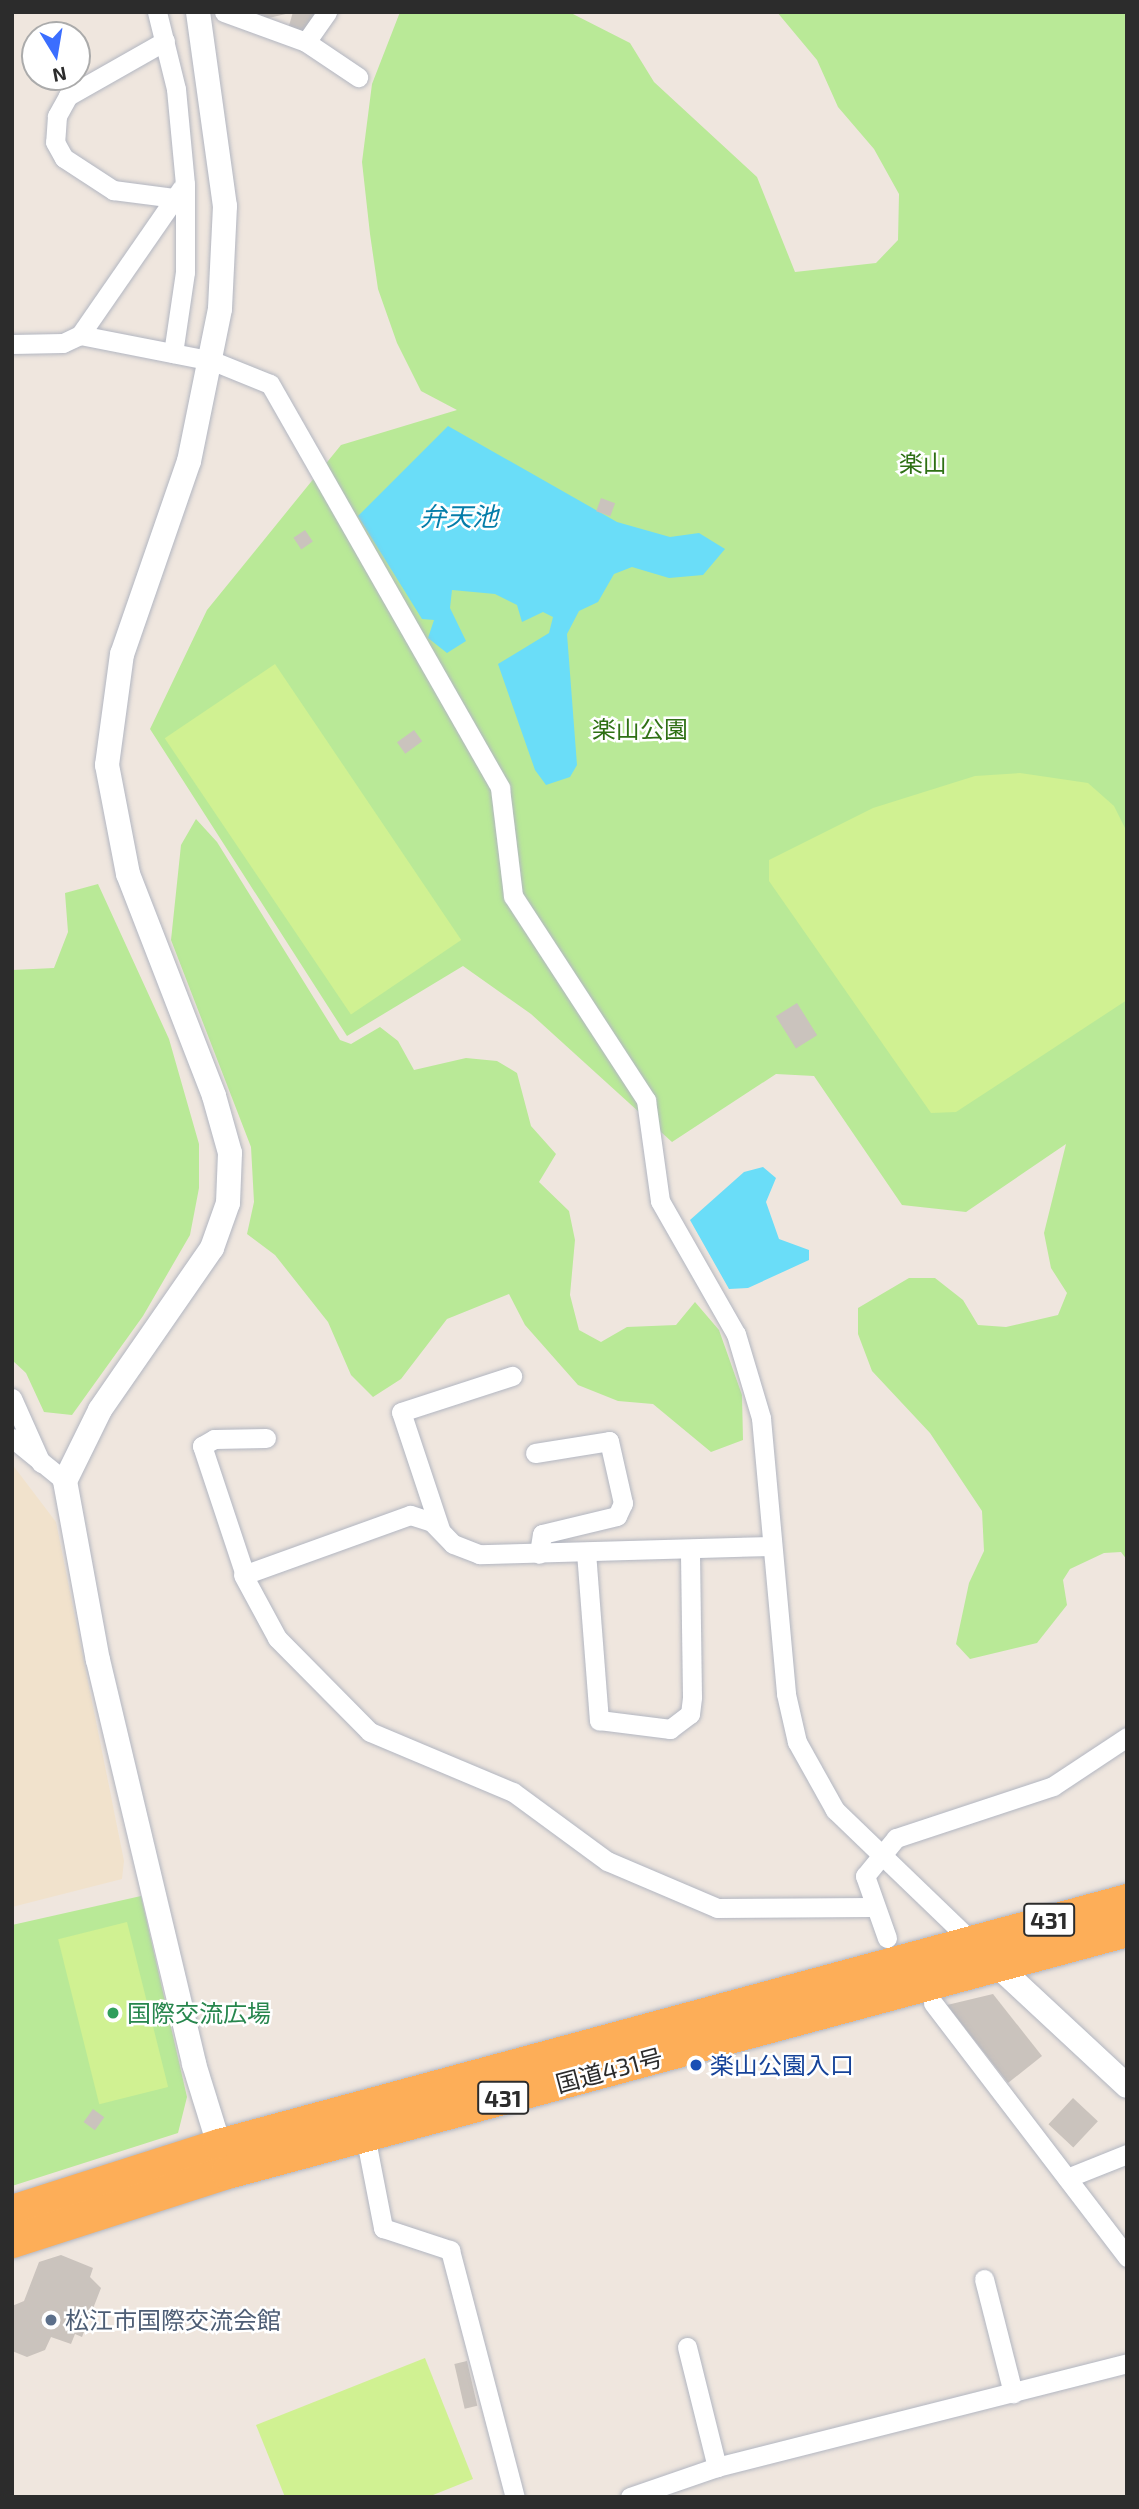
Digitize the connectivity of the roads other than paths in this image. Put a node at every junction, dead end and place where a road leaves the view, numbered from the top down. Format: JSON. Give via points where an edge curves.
{"nodes":[{"id":1,"x":158,"y":12,"type":"edge"},
{"id":2,"x":198,"y":12,"type":"edge"},
{"id":3,"x":223,"y":12,"type":"edge"},
{"id":4,"x":327,"y":12,"type":"edge"},
{"id":5,"x":165,"y":41,"type":"junction"},
{"id":6,"x":306,"y":42,"type":"junction"},
{"id":7,"x":358,"y":77,"type":"dead end"},
{"id":8,"x":180,"y":191,"type":"junction"},
{"id":9,"x":80,"y":335,"type":"junction"},
{"id":10,"x":12,"y":344,"type":"edge"},
{"id":11,"x":173,"y":353,"type":"junction"},
{"id":12,"x":213,"y":360,"type":"junction"},
{"id":13,"x":512,"y":1376,"type":"dead end"},
{"id":14,"x":12,"y":1398,"type":"edge"},
{"id":15,"x":12,"y":1438,"type":"edge"},
{"id":16,"x":266,"y":1438,"type":"dead end"},
{"id":17,"x":535,"y":1453,"type":"dead end"},
{"id":18,"x":41,"y":1463,"type":"junction"},
{"id":19,"x":65,"y":1480,"type":"junction"},
{"id":20,"x":440,"y":1529,"type":"junction"},
{"id":21,"x":771,"y":1546,"type":"junction"},
{"id":22,"x":690,"y":1549,"type":"junction"},
{"id":23,"x":586,"y":1552,"type":"junction"},
{"id":24,"x":539,"y":1554,"type":"junction"},
{"id":25,"x":244,"y":1572,"type":"junction"},
{"id":26,"x":1127,"y":1737,"type":"edge"},
{"id":27,"x":880,"y":1853,"type":"junction"},
{"id":28,"x":1127,"y":1900,"type":"edge"},
{"id":29,"x":872,"y":1907,"type":"junction"},
{"id":30,"x":1127,"y":1930,"type":"edge"},
{"id":31,"x":887,"y":1938,"type":"dead end"},
{"id":32,"x":971,"y":1941,"type":"junction"},
{"id":33,"x":996,"y":1964,"type":"junction"},
{"id":34,"x":933,"y":2003,"type":"dead end"},
{"id":35,"x":1127,"y":2086,"type":"edge"},
{"id":36,"x":365,"y":2135,"type":"junction"},
{"id":37,"x":1127,"y":2154,"type":"edge"},
{"id":38,"x":223,"y":2158,"type":"junction"},
{"id":39,"x":1067,"y":2178,"type":"junction"},
{"id":40,"x":12,"y":2211,"type":"edge"},
{"id":41,"x":12,"y":2241,"type":"edge"},
{"id":42,"x":1127,"y":2257,"type":"edge"},
{"id":43,"x":984,"y":2279,"type":"dead end"},
{"id":44,"x":687,"y":2347,"type":"dead end"},
{"id":45,"x":1127,"y":2363,"type":"edge"},
{"id":46,"x":1013,"y":2393,"type":"junction"},
{"id":47,"x":717,"y":2467,"type":"junction"},
{"id":48,"x":515,"y":2497,"type":"edge"},
{"id":49,"x":629,"y":2497,"type":"edge"}],
"edges":[{"from":1,"to":5,"type":"street"},
{"from":2,"to":12,"type":"street","via":[[225,206]]},
{"from":3,"to":6,"type":"street"},
{"from":4,"to":6,"type":"street"},
{"from":5,"to":8,"type":"street"},
{"from":5,"to":8,"type":"street","via":[[68,96],[57,116],[55,142],[64,158],[113,190]]},
{"from":6,"to":7,"type":"street"},
{"from":8,"to":9,"type":"street"},
{"from":8,"to":11,"type":"street","via":[[185,272]]},
{"from":9,"to":10,"type":"street","via":[[63,342]]},
{"from":9,"to":11,"type":"street"},
{"from":11,"to":12,"type":"street"},
{"from":12,"to":19,"type":"street","via":[[189,461],[122,654],[107,765],[128,874],[223,1130],[228,1203],[212,1248],[100,1410]]},
{"from":12,"to":21,"type":"street","via":[[255,372],[277,392],[500,788],[513,896],[646,1100],[660,1201],[736,1334],[761,1418]]},
{"from":13,"to":20,"type":"street","via":[[401,1412]]},
{"from":14,"to":18,"type":"street"},
{"from":15,"to":18,"type":"street"},
{"from":16,"to":25,"type":"street","via":[[214,1439],[202,1446]]},
{"from":17,"to":24,"type":"street","via":[[609,1441],[623,1503],[617,1516],[542,1534]]},
{"from":18,"to":19,"type":"street"},
{"from":19,"to":38,"type":"street","via":[[99,1661]]},
{"from":20,"to":24,"type":"street","via":[[453,1544],[479,1554]]},
{"from":20,"to":25,"type":"street","via":[[419,1518],[397,1517]]},
{"from":21,"to":22,"type":"street"},
{"from":21,"to":27,"type":"street","via":[[786,1694],[797,1742],[835,1810]]},
{"from":22,"to":23,"type":"street"},
{"from":22,"to":23,"type":"street","via":[[692,1697],[690,1714],[670,1729],[599,1720]]},
{"from":23,"to":24,"type":"street"},
{"from":25,"to":29,"type":"street","via":[[262,1620],[370,1732],[492,1780],[607,1861],[717,1908]]},
{"from":26,"to":27,"type":"street","via":[[1053,1786],[896,1838]]},
{"from":27,"to":29,"type":"street","via":[[865,1876]]},
{"from":27,"to":32,"type":"street"},
{"from":28,"to":32,"type":"highway","name":"国道431号","number":"431"},
{"from":29,"to":31,"type":"street"},
{"from":30,"to":33,"type":"highway","name":"国道431号","number":"431"},
{"from":32,"to":33,"type":"street"},
{"from":32,"to":38,"type":"highway","name":"国道431号","number":"431"},
{"from":33,"to":35,"type":"street"},
{"from":33,"to":36,"type":"highway","name":"国道431号","number":"431"},
{"from":34,"to":39,"type":"street"},
{"from":36,"to":38,"type":"highway","name":"国道431号","number":"431"},
{"from":36,"to":48,"type":"street","via":[[383,2228],[450,2250]]},
{"from":37,"to":39,"type":"street"},
{"from":38,"to":40,"type":"highway","name":"国道431号","number":"431"},
{"from":38,"to":41,"type":"highway","name":"国道431号","number":"431"},
{"from":39,"to":42,"type":"street"},
{"from":43,"to":46,"type":"street"},
{"from":44,"to":47,"type":"street"},
{"from":45,"to":46,"type":"street"},
{"from":46,"to":47,"type":"street"},
{"from":47,"to":49,"type":"street"}]}
